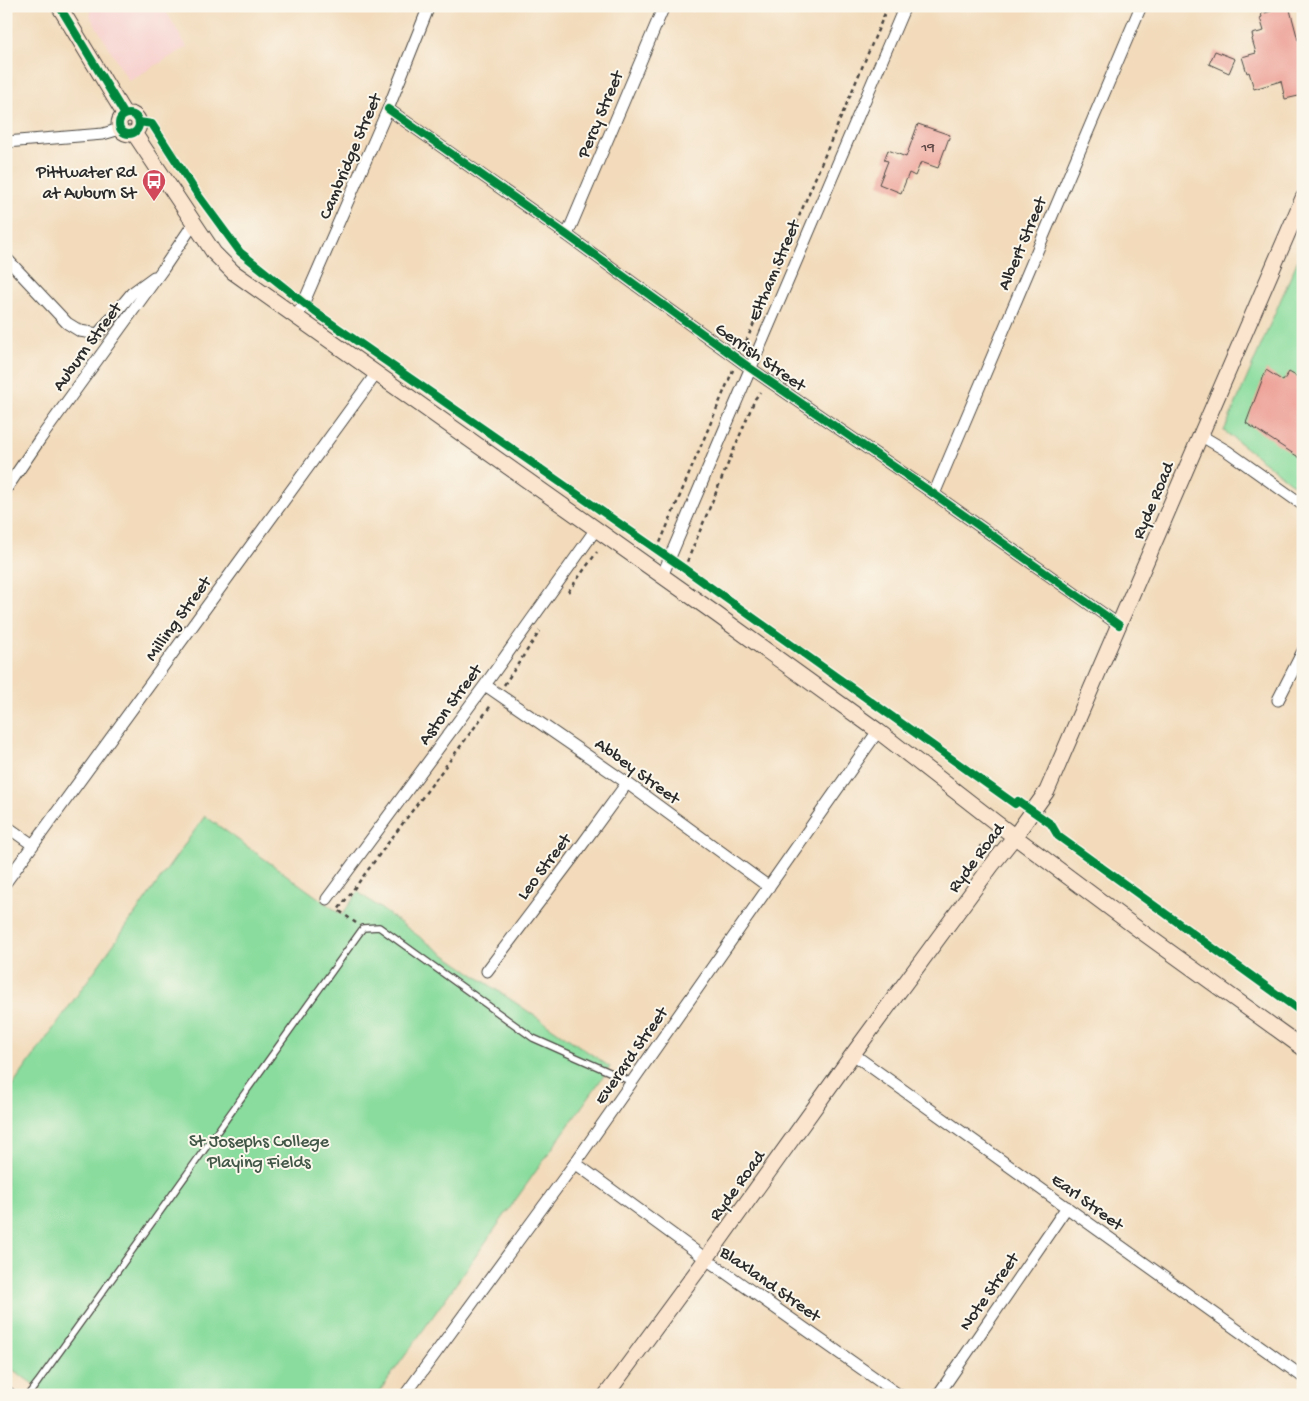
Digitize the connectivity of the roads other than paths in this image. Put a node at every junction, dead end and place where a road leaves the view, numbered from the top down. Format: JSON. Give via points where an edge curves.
{"nodes":[{"id":1,"x":429,"y":6,"type":"edge"},
{"id":2,"x":664,"y":6,"type":"edge"},
{"id":3,"x":905,"y":6,"type":"edge"},
{"id":4,"x":1141,"y":6,"type":"edge"},
{"id":5,"x":62,"y":7,"type":"edge"},
{"id":6,"x":388,"y":109,"type":"junction"},
{"id":7,"x":126,"y":126,"type":"junction"},
{"id":8,"x":6,"y":142,"type":"edge"},
{"id":9,"x":1303,"y":198,"type":"edge"},
{"id":10,"x":194,"y":223,"type":"junction"},
{"id":11,"x":567,"y":234,"type":"junction"},
{"id":12,"x":6,"y":258,"type":"edge"},
{"id":13,"x":164,"y":269,"type":"junction"},
{"id":14,"x":297,"y":318,"type":"junction"},
{"id":15,"x":750,"y":368,"type":"junction"},
{"id":16,"x":376,"y":374,"type":"junction"},
{"id":17,"x":1200,"y":435,"type":"junction"},
{"id":18,"x":6,"y":489,"type":"edge"},
{"id":19,"x":934,"y":494,"type":"junction"},
{"id":20,"x":1303,"y":505,"type":"edge"},
{"id":21,"x":596,"y":529,"type":"junction"},
{"id":22,"x":662,"y":576,"type":"junction"},
{"id":23,"x":1119,"y":625,"type":"junction"},
{"id":24,"x":1303,"y":651,"type":"edge"},
{"id":25,"x":485,"y":685,"type":"junction"},
{"id":26,"x":1278,"y":700,"type":"dead end"},
{"id":27,"x":878,"y":731,"type":"junction"},
{"id":28,"x":627,"y":783,"type":"junction"},
{"id":29,"x":6,"y":826,"type":"edge"},
{"id":30,"x":1015,"y":836,"type":"junction"},
{"id":31,"x":33,"y":845,"type":"junction"},
{"id":32,"x":6,"y":882,"type":"edge"},
{"id":33,"x":769,"y":887,"type":"junction"},
{"id":34,"x":327,"y":899,"type":"dead end"},
{"id":35,"x":487,"y":970,"type":"dead end"},
{"id":36,"x":1300,"y":1042,"type":"edge"},
{"id":37,"x":853,"y":1054,"type":"junction"},
{"id":38,"x":632,"y":1082,"type":"junction"},
{"id":39,"x":575,"y":1163,"type":"junction"},
{"id":40,"x":1067,"y":1207,"type":"junction"},
{"id":41,"x":706,"y":1259,"type":"junction"},
{"id":42,"x":1303,"y":1377,"type":"edge"},
{"id":43,"x":6,"y":1391,"type":"edge"},
{"id":44,"x":11,"y":1395,"type":"edge"},
{"id":45,"x":28,"y":1395,"type":"edge"},
{"id":46,"x":405,"y":1395,"type":"edge"},
{"id":47,"x":606,"y":1395,"type":"edge"},
{"id":48,"x":899,"y":1395,"type":"edge"},
{"id":49,"x":938,"y":1395,"type":"edge"}],
"edges":[{"from":1,"to":6,"type":"street","name":"Cambridge Street"},
{"from":2,"to":11,"type":"street","name":"Percy Street"},
{"from":3,"to":15,"type":"street","name":"Eltham Street"},
{"from":4,"to":19,"type":"street","name":"Albert Street"},
{"from":5,"to":7,"type":"main road"},
{"from":6,"to":11,"type":"street","name":"Gerrish Street"},
{"from":6,"to":14,"type":"street","name":"Cambridge Street"},
{"from":7,"to":8,"type":"street","via":[[103,134]]},
{"from":7,"to":10,"type":"main road"},
{"from":9,"to":17,"type":"main road","name":"Ryde Road"},
{"from":10,"to":13,"type":"street","name":"Auburn Street"},
{"from":10,"to":14,"type":"main road","via":[[224,264]]},
{"from":11,"to":15,"type":"street","name":"Gerrish Street"},
{"from":12,"to":13,"type":"street","via":[[67,322],[80,330],[98,334],[132,293]]},
{"from":13,"to":18,"type":"street","name":"Auburn Street"},
{"from":14,"to":16,"type":"main road"},
{"from":15,"to":19,"type":"street","name":"Gerrish Street"},
{"from":15,"to":22,"type":"street","name":"Eltham Street"},
{"from":16,"to":21,"type":"main road"},
{"from":16,"to":31,"type":"street","name":"Milling Street"},
{"from":17,"to":20,"type":"street","via":[[1228,451]]},
{"from":17,"to":23,"type":"main road","name":"Ryde Road"},
{"from":19,"to":23,"type":"street","name":"Gerrish Street"},
{"from":21,"to":22,"type":"main road"},
{"from":21,"to":25,"type":"street","name":"Aston Street"},
{"from":22,"to":27,"type":"main road"},
{"from":23,"to":30,"type":"main road","name":"Ryde Road","via":[[1047,791]]},
{"from":24,"to":26,"type":"street"},
{"from":25,"to":28,"type":"street","name":"Abbey Street"},
{"from":25,"to":34,"type":"street","name":"Aston Street"},
{"from":27,"to":30,"type":"main road"},
{"from":27,"to":33,"type":"street","name":"Everard Street"},
{"from":28,"to":33,"type":"street","name":"Abbey Street"},
{"from":28,"to":35,"type":"street","name":"Leo Street"},
{"from":29,"to":31,"type":"street"},
{"from":30,"to":36,"type":"main road","via":[[1138,929]]},
{"from":30,"to":37,"type":"main road","name":"Ryde Road"},
{"from":31,"to":32,"type":"street","name":"Milling Street"},
{"from":33,"to":38,"type":"street","name":"Everard Street"},
{"from":37,"to":40,"type":"street","name":"Earl Street"},
{"from":37,"to":41,"type":"main road","name":"Ryde Road"},
{"from":38,"to":39,"type":"street","name":"Everard Street"},
{"from":38,"to":45,"type":"lane","via":[[533,1038],[379,927],[363,928]]},
{"from":39,"to":41,"type":"street","name":"Blaxland Street"},
{"from":39,"to":46,"type":"street","name":"Everard Street"},
{"from":40,"to":42,"type":"street","name":"Earl Street"},
{"from":40,"to":49,"type":"street","name":"Note Street"},
{"from":41,"to":47,"type":"main road","name":"Ryde Road"},
{"from":41,"to":48,"type":"street","name":"Blaxland Street"},
{"from":43,"to":44,"type":"street"}]}
